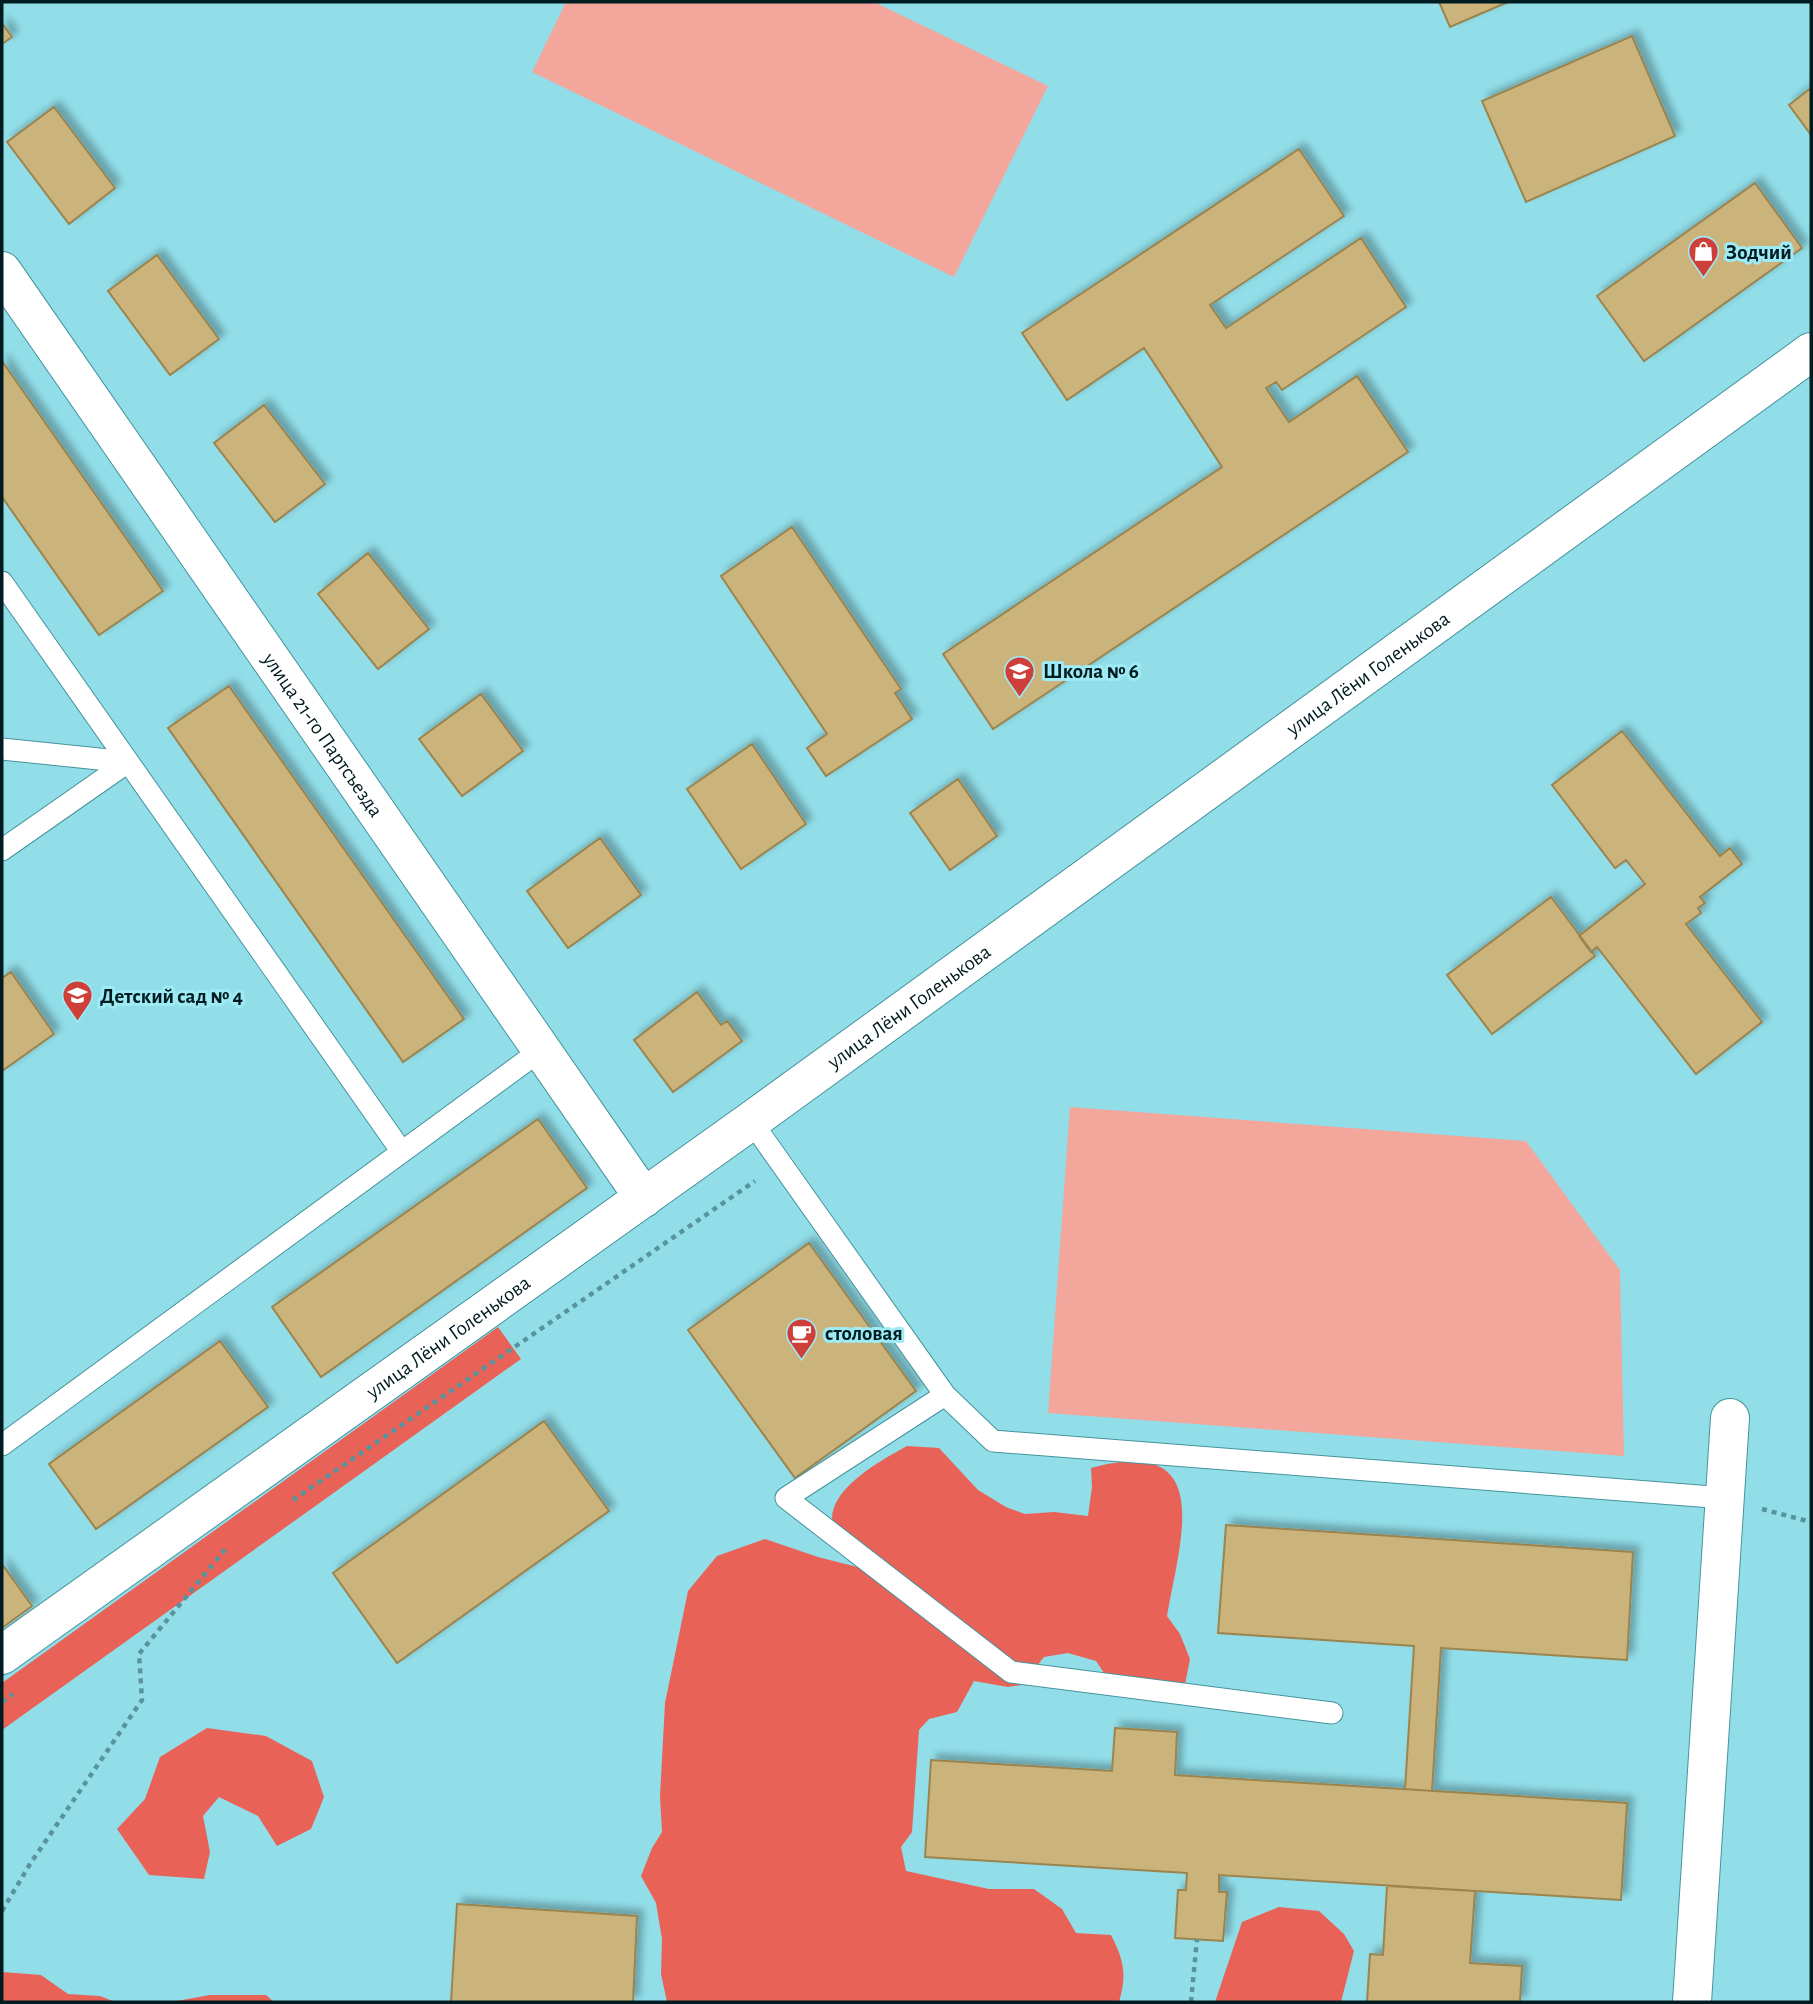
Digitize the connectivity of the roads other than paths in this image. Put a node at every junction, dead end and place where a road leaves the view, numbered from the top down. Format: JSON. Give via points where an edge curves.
{"nodes":[{"id":1,"x":2,"y":271,"type":"edge"},
{"id":2,"x":1811,"y":352,"type":"edge"},
{"id":3,"x":2,"y":582,"type":"edge"},
{"id":4,"x":2,"y":749,"type":"edge"},
{"id":5,"x":128,"y":762,"type":"junction"},
{"id":6,"x":2,"y":850,"type":"edge"},
{"id":7,"x":541,"y":1050,"type":"junction"},
{"id":8,"x":751,"y":1121,"type":"junction"},
{"id":9,"x":402,"y":1153,"type":"junction"},
{"id":10,"x":644,"y":1199,"type":"junction"},
{"id":11,"x":945,"y":1395,"type":"junction"},
{"id":12,"x":1730,"y":1418,"type":"dead end"},
{"id":13,"x":2,"y":1445,"type":"edge"},
{"id":14,"x":1725,"y":1498,"type":"junction"},
{"id":15,"x":2,"y":1655,"type":"edge"},
{"id":16,"x":1332,"y":1713,"type":"dead end"},
{"id":17,"x":1692,"y":2002,"type":"edge"}],
"edges":[{"from":1,"to":7,"type":"street","name":"улица 21-го Партсъезда"},
{"from":2,"to":8,"type":"street","name":"улица Лёни Голенькова"},
{"from":3,"to":5,"type":"lane"},
{"from":4,"to":5,"type":"lane"},
{"from":5,"to":6,"type":"lane"},
{"from":5,"to":9,"type":"lane"},
{"from":7,"to":9,"type":"lane"},
{"from":7,"to":10,"type":"street","name":"улица 21-го Партсъезда"},
{"from":8,"to":10,"type":"street","name":"улица Лёни Голенькова"},
{"from":8,"to":11,"type":"lane"},
{"from":9,"to":13,"type":"lane"},
{"from":10,"to":15,"type":"street","name":"улица Лёни Голенькова"},
{"from":11,"to":14,"type":"lane","via":[[993,1441]]},
{"from":11,"to":16,"type":"lane","via":[[786,1498],[1011,1672]]},
{"from":12,"to":14,"type":"street"},
{"from":14,"to":17,"type":"street"}]}
